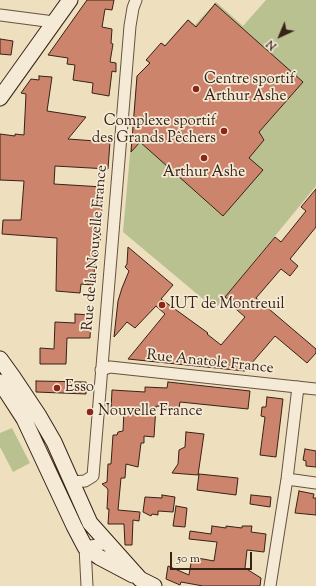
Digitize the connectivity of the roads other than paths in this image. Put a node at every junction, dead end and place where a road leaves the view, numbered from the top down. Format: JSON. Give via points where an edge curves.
{"nodes":[{"id":1,"x":70,"y":0,"type":"edge"},
{"id":2,"x":136,"y":0,"type":"edge"},
{"id":3,"x":0,"y":15,"type":"edge"},
{"id":4,"x":54,"y":22,"type":"junction"},
{"id":5,"x":0,"y":98,"type":"edge"},
{"id":6,"x":0,"y":359,"type":"edge"},
{"id":7,"x":102,"y":370,"type":"junction"},
{"id":8,"x":0,"y":382,"type":"edge"},
{"id":9,"x":298,"y":387,"type":"junction"},
{"id":10,"x":316,"y":389,"type":"edge"},
{"id":11,"x":287,"y":479,"type":"junction"},
{"id":12,"x":71,"y":482,"type":"junction"},
{"id":13,"x":316,"y":483,"type":"edge"},
{"id":14,"x":108,"y":543,"type":"junction"},
{"id":15,"x":85,"y":547,"type":"junction"},
{"id":16,"x":140,"y":578,"type":"junction"},
{"id":17,"x":88,"y":586,"type":"edge"},
{"id":18,"x":154,"y":586,"type":"edge"},
{"id":19,"x":270,"y":586,"type":"edge"}],
"edges":[{"from":1,"to":4,"type":"main road"},
{"from":2,"to":7,"type":"street","name":"Rue de la Nouvelle France","via":[[130,26]]},
{"from":3,"to":4,"type":"street"},
{"from":4,"to":5,"type":"main road"},
{"from":6,"to":12,"type":"main road","via":[[39,416],[54,442]]},
{"from":7,"to":9,"type":"street","name":"Rue Anatole France","via":[[110,367]]},
{"from":7,"to":12,"type":"street","name":"Rue de la Nouvelle France","via":[[93,476],[85,481]]},
{"from":8,"to":15,"type":"main road","via":[[24,419]]},
{"from":9,"to":10,"type":"street","name":"Rue Anatole France"},
{"from":9,"to":11,"type":"street"},
{"from":11,"to":13,"type":"street"},
{"from":11,"to":19,"type":"street"},
{"from":12,"to":14,"type":"main road","via":[[90,522]]},
{"from":14,"to":15,"type":"street"},
{"from":14,"to":16,"type":"main road"},
{"from":15,"to":16,"type":"main road","via":[[112,565]]},
{"from":15,"to":17,"type":"street"},
{"from":16,"to":18,"type":"main road"}]}
